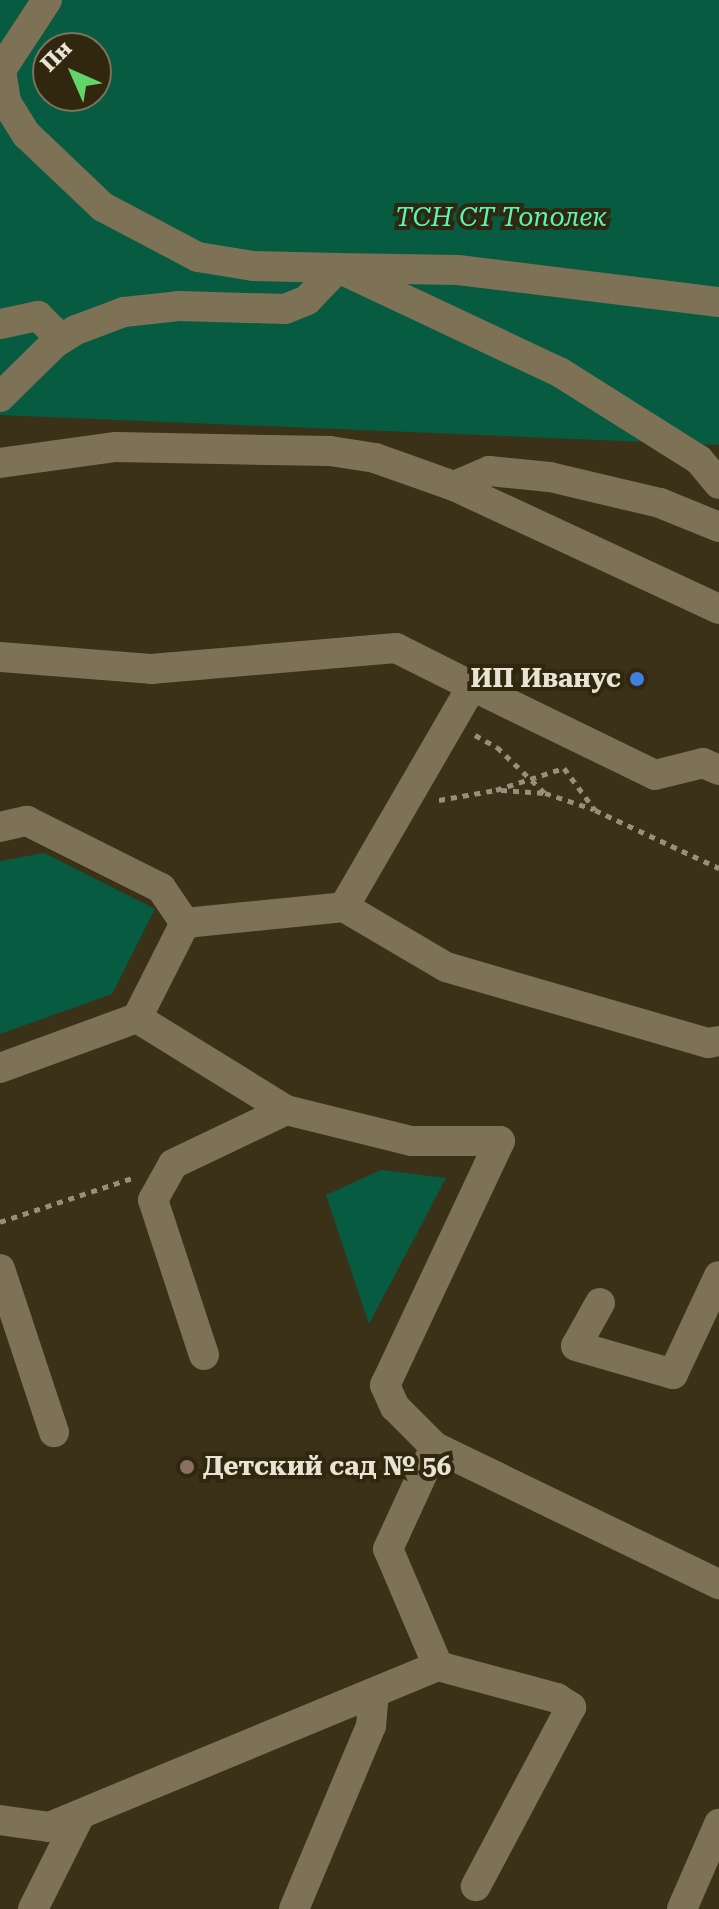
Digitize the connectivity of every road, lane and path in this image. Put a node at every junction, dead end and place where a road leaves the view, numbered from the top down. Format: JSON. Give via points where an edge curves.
{"nodes":[{"id":1,"x":47,"y":0,"type":"edge"},
{"id":2,"x":338,"y":268,"type":"junction"},
{"id":3,"x":719,"y":302,"type":"edge"},
{"id":4,"x":0,"y":324,"type":"edge"},
{"id":5,"x":55,"y":343,"type":"junction"},
{"id":6,"x":0,"y":397,"type":"edge"},
{"id":7,"x":0,"y":463,"type":"edge"},
{"id":8,"x":719,"y":484,"type":"edge"},
{"id":9,"x":454,"y":486,"type":"junction"},
{"id":10,"x":719,"y":527,"type":"edge"},
{"id":11,"x":719,"y":609,"type":"edge"},
{"id":12,"x":0,"y":657,"type":"edge"},
{"id":13,"x":472,"y":686,"type":"junction"},
{"id":14,"x":457,"y":713,"type":"junction"},
{"id":15,"x":719,"y":770,"type":"edge"},
{"id":16,"x":533,"y":778,"type":"junction"},
{"id":17,"x":496,"y":790,"type":"junction"},
{"id":18,"x":545,"y":793,"type":"junction"},
{"id":19,"x":402,"y":806,"type":"junction"},
{"id":20,"x":595,"y":810,"type":"junction"},
{"id":21,"x":0,"y":827,"type":"edge"},
{"id":22,"x":719,"y":868,"type":"edge"},
{"id":23,"x":344,"y":907,"type":"junction"},
{"id":24,"x":185,"y":923,"type":"junction"},
{"id":25,"x":137,"y":1018,"type":"junction"},
{"id":26,"x":719,"y":1041,"type":"edge"},
{"id":27,"x":0,"y":1068,"type":"edge"},
{"id":28,"x":286,"y":1110,"type":"junction"},
{"id":29,"x":173,"y":1164,"type":"junction"},
{"id":30,"x":0,"y":1222,"type":"edge"},
{"id":31,"x":0,"y":1269,"type":"edge"},
{"id":32,"x":719,"y":1276,"type":"edge"},
{"id":33,"x":600,"y":1303,"type":"dead end"},
{"id":34,"x":204,"y":1355,"type":"dead end"},
{"id":35,"x":54,"y":1432,"type":"dead end"},
{"id":36,"x":435,"y":1447,"type":"junction"},
{"id":37,"x":719,"y":1584,"type":"edge"},
{"id":38,"x":438,"y":1666,"type":"junction"},
{"id":39,"x":374,"y":1693,"type":"junction"},
{"id":40,"x":80,"y":1815,"type":"junction"},
{"id":41,"x":0,"y":1820,"type":"edge"},
{"id":42,"x":719,"y":1824,"type":"edge"},
{"id":43,"x":476,"y":1886,"type":"dead end"},
{"id":44,"x":33,"y":1909,"type":"edge"},
{"id":45,"x":294,"y":1909,"type":"edge"},
{"id":46,"x":682,"y":1909,"type":"edge"}],
"edges":[{"from":1,"to":2,"type":"street","via":[[1,70],[6,102],[27,135],[69,178],[113,213],[198,257],[253,266]]},
{"from":2,"to":3,"type":"street","via":[[458,270]]},
{"from":2,"to":5,"type":"street","via":[[307,300],[285,309],[179,306],[124,312]]},
{"from":2,"to":8,"type":"street","via":[[561,373],[699,460]]},
{"from":4,"to":5,"type":"street","via":[[38,316],[53,331]]},
{"from":5,"to":6,"type":"street"},
{"from":7,"to":9,"type":"street","via":[[116,447],[277,447],[375,458]]},
{"from":9,"to":10,"type":"street","via":[[489,471],[550,477],[660,503]]},
{"from":9,"to":11,"type":"street"},
{"from":12,"to":13,"type":"street","via":[[151,669],[396,648]]},
{"from":13,"to":14,"type":"street"},
{"from":13,"to":15,"type":"street","via":[[655,775],[703,763]]},
{"from":14,"to":16,"type":"path","via":[[475,735]]},
{"from":14,"to":19,"type":"street"},
{"from":16,"to":17,"type":"path"},
{"from":16,"to":18,"type":"path"},
{"from":16,"to":20,"type":"path","via":[[564,768]]},
{"from":17,"to":18,"type":"path"},
{"from":17,"to":19,"type":"path"},
{"from":18,"to":20,"type":"path"},
{"from":19,"to":23,"type":"street"},
{"from":20,"to":22,"type":"path"},
{"from":21,"to":24,"type":"street","via":[[27,821],[161,888]]},
{"from":23,"to":24,"type":"street"},
{"from":23,"to":26,"type":"street","via":[[446,967],[708,1043]]},
{"from":24,"to":25,"type":"street"},
{"from":25,"to":27,"type":"street"},
{"from":25,"to":28,"type":"street"},
{"from":28,"to":29,"type":"street"},
{"from":28,"to":36,"type":"street","via":[[411,1141],[500,1141],[385,1385],[395,1407]]},
{"from":29,"to":30,"type":"path"},
{"from":29,"to":34,"type":"street","via":[[153,1200]]},
{"from":31,"to":35,"type":"street"},
{"from":32,"to":33,"type":"street","via":[[673,1374],[576,1346]]},
{"from":36,"to":37,"type":"street"},
{"from":36,"to":38,"type":"street","via":[[388,1549]]},
{"from":38,"to":39,"type":"street"},
{"from":38,"to":43,"type":"street","via":[[557,1698],[571,1707]]},
{"from":39,"to":40,"type":"street"},
{"from":39,"to":45,"type":"street","via":[[371,1726]]},
{"from":40,"to":41,"type":"street","via":[[49,1827]]},
{"from":40,"to":44,"type":"street"},
{"from":42,"to":46,"type":"street"}]}
